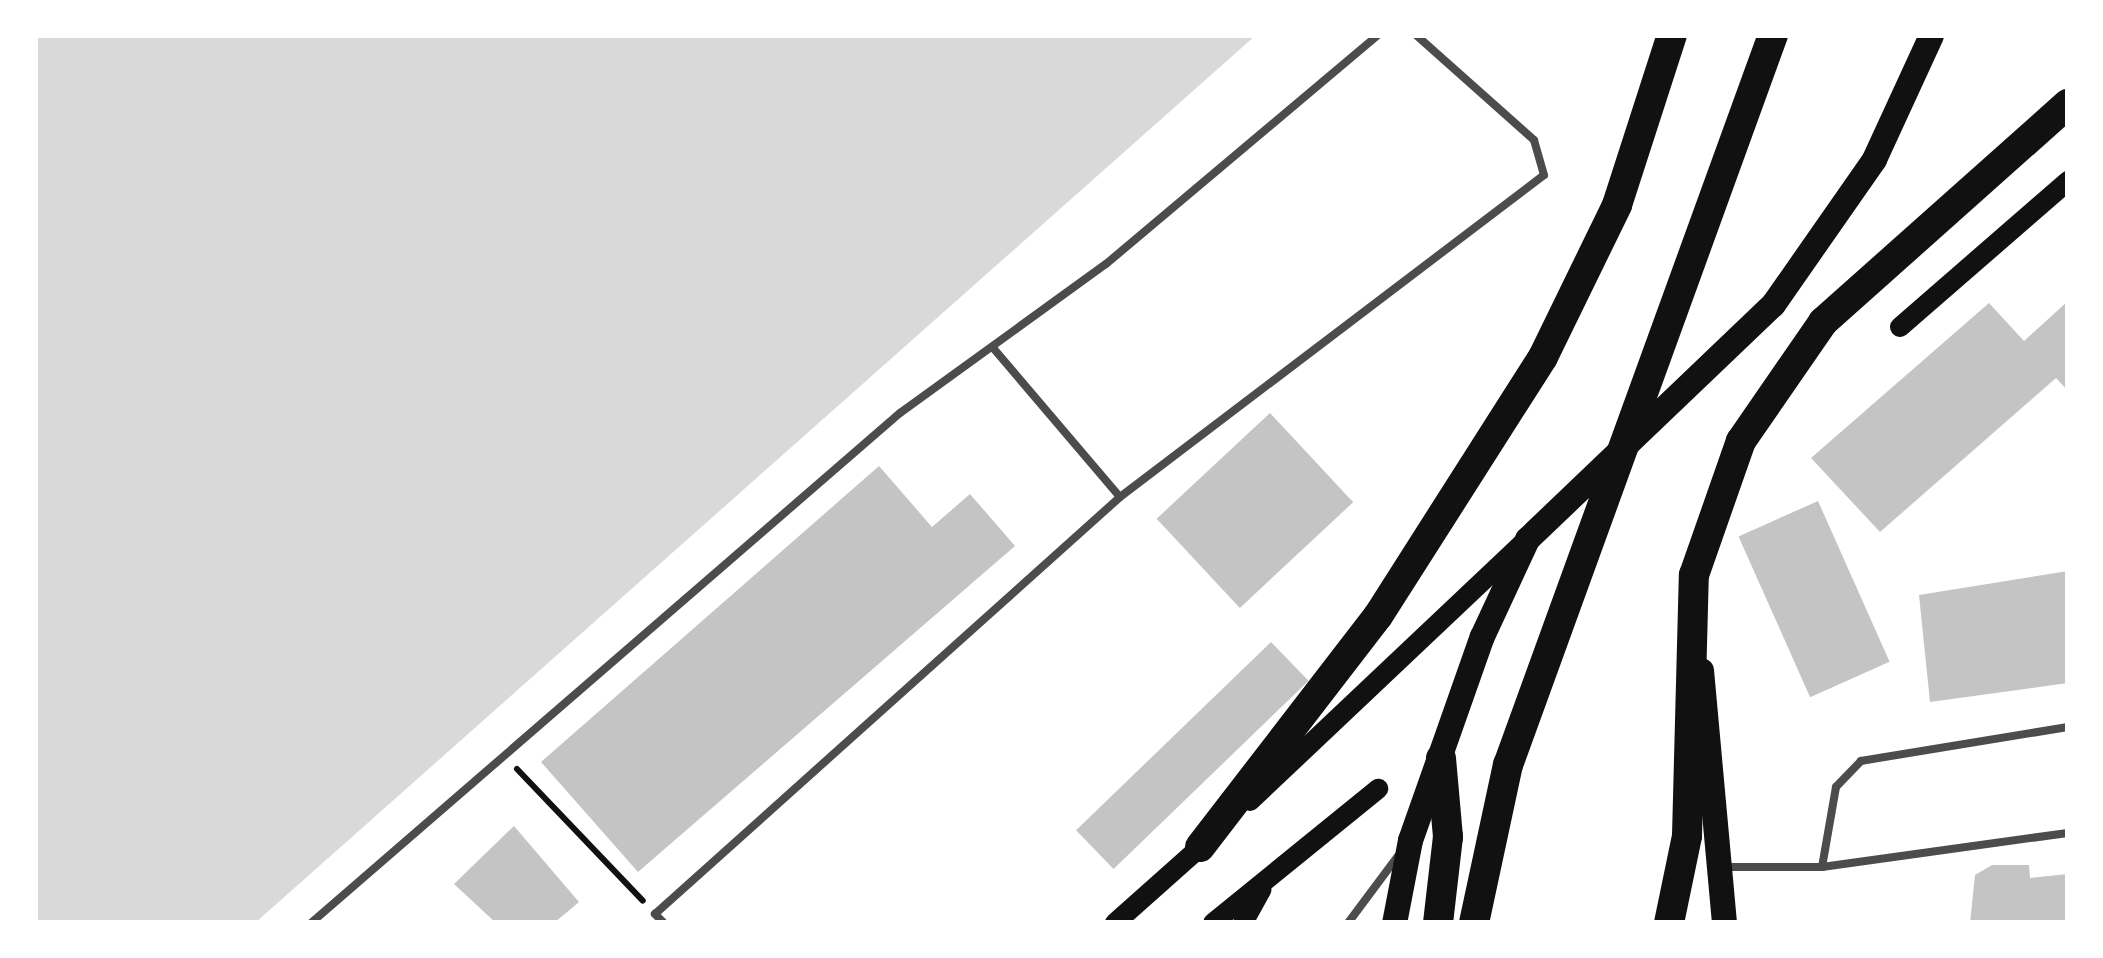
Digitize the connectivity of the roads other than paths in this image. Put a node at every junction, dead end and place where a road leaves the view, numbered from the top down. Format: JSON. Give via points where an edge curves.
{"nodes":[{"id":1,"x":1378,"y":35,"type":"edge"},
{"id":2,"x":1416,"y":35,"type":"edge"},
{"id":3,"x":1672,"y":35,"type":"edge"},
{"id":4,"x":1773,"y":35,"type":"edge"},
{"id":5,"x":1931,"y":35,"type":"edge"},
{"id":6,"x":2068,"y":104,"type":"edge"},
{"id":7,"x":2068,"y":182,"type":"edge"},
{"id":8,"x":1900,"y":327,"type":"dead end"},
{"id":9,"x":994,"y":349,"type":"junction"},
{"id":10,"x":1120,"y":498,"type":"junction"},
{"id":11,"x":1527,"y":539,"type":"junction"},
{"id":12,"x":1691,"y":609,"type":"junction"},
{"id":13,"x":2068,"y":727,"type":"edge"},
{"id":14,"x":1441,"y":758,"type":"junction"},
{"id":15,"x":1378,"y":789,"type":"dead end"},
{"id":16,"x":2068,"y":834,"type":"edge"},
{"id":17,"x":1410,"y":840,"type":"junction"},
{"id":18,"x":1200,"y":848,"type":"junction"},
{"id":19,"x":1822,"y":866,"type":"junction"},
{"id":20,"x":1725,"y":867,"type":"junction"},
{"id":21,"x":1267,"y":879,"type":"junction"},
{"id":22,"x":311,"y":923,"type":"edge"},
{"id":23,"x":664,"y":923,"type":"edge"},
{"id":24,"x":1115,"y":923,"type":"edge"},
{"id":25,"x":1213,"y":923,"type":"edge"},
{"id":26,"x":1243,"y":923,"type":"edge"},
{"id":27,"x":1348,"y":923,"type":"edge"},
{"id":28,"x":1394,"y":923,"type":"edge"},
{"id":29,"x":1438,"y":923,"type":"edge"},
{"id":30,"x":1474,"y":923,"type":"edge"},
{"id":31,"x":1669,"y":923,"type":"edge"},
{"id":32,"x":1724,"y":923,"type":"edge"}],
"edges":[{"from":1,"to":9,"type":"lane"},
{"from":2,"to":10,"type":"lane","via":[[1534,140],[1544,176]]},
{"from":3,"to":18,"type":"highway","via":[[1616,205],[1543,358],[1378,616]]},
{"from":4,"to":30,"type":"highway","via":[[1508,765]]},
{"from":5,"to":11,"type":"main road","via":[[1874,159],[1773,304]]},
{"from":6,"to":12,"type":"highway","via":[[1878,268],[1772,384],[1711,509]]},
{"from":7,"to":8,"type":"main road"},
{"from":9,"to":10,"type":"lane"},
{"from":9,"to":22,"type":"lane","via":[[900,413]]},
{"from":10,"to":23,"type":"lane","via":[[656,914]]},
{"from":11,"to":14,"type":"main road"},
{"from":11,"to":18,"type":"main road"},
{"from":12,"to":20,"type":"main road"},
{"from":12,"to":31,"type":"highway","via":[[1687,836]]},
{"from":13,"to":19,"type":"lane","via":[[1861,761],[1836,787]]},
{"from":14,"to":17,"type":"main road"},
{"from":14,"to":29,"type":"highway","via":[[1449,824]]},
{"from":15,"to":21,"type":"main road"},
{"from":16,"to":19,"type":"lane"},
{"from":17,"to":27,"type":"lane"},
{"from":17,"to":28,"type":"main road"},
{"from":18,"to":24,"type":"main road"},
{"from":19,"to":20,"type":"lane"},
{"from":20,"to":32,"type":"main road"},
{"from":21,"to":25,"type":"main road"},
{"from":21,"to":26,"type":"main road"}]}
